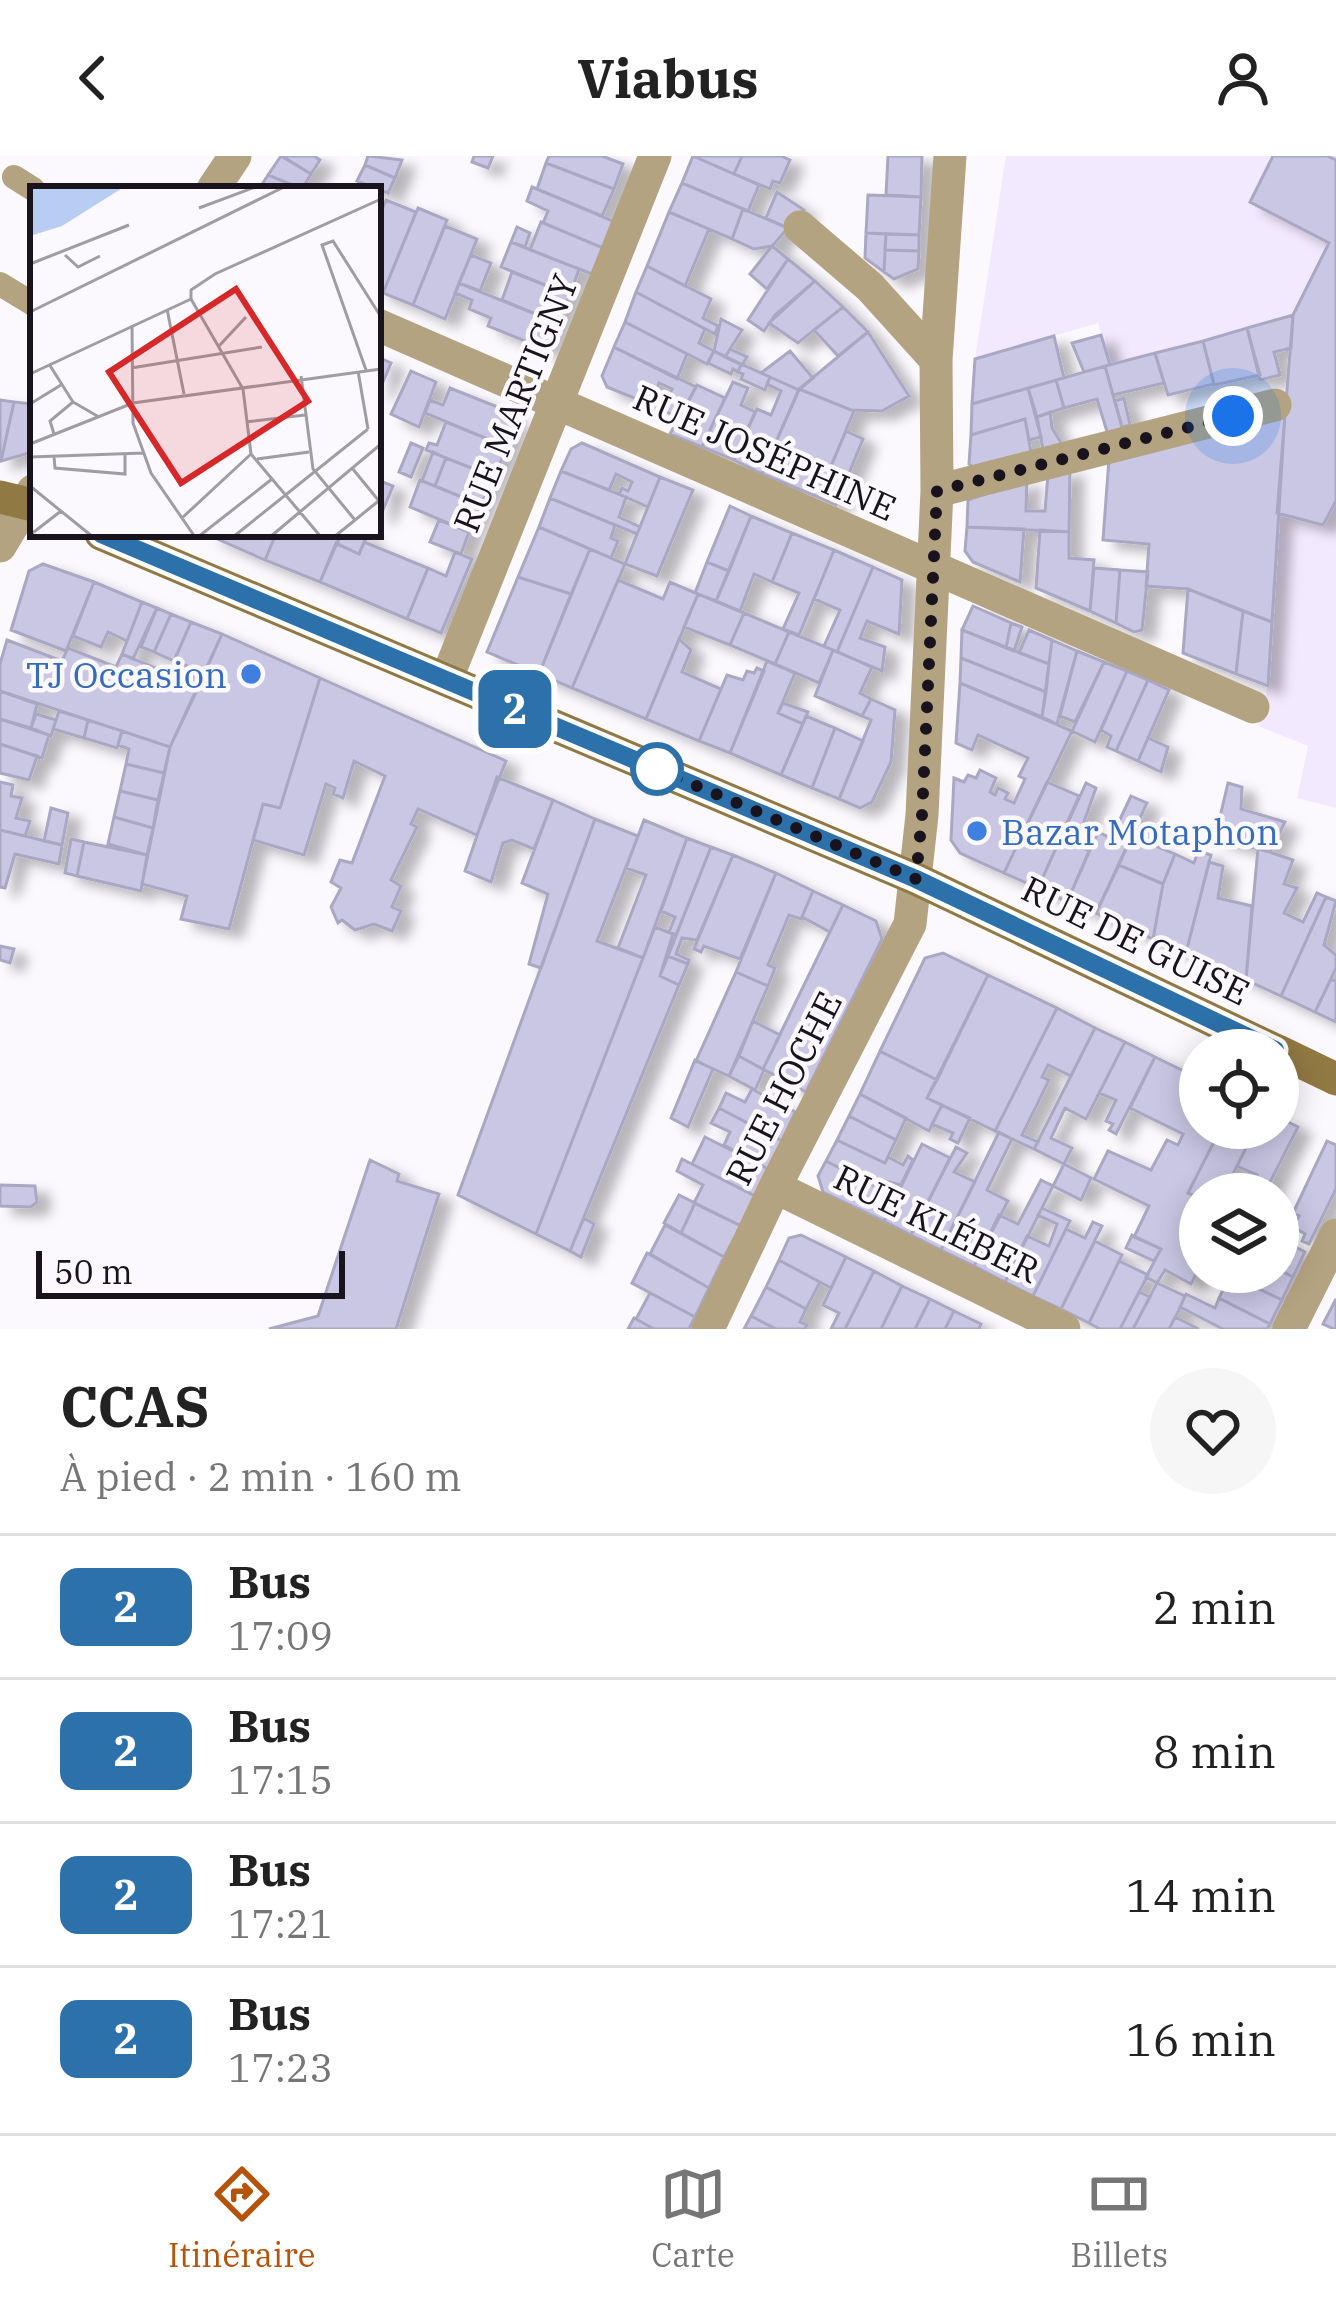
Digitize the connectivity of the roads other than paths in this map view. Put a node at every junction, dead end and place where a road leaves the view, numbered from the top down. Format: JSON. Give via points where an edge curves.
{"nodes":[{"id":1,"x":235,"y":156,"type":"edge"},
{"id":2,"x":655,"y":156,"type":"edge"},
{"id":3,"x":950,"y":156,"type":"edge"},
{"id":4,"x":215,"y":186,"type":"edge"},
{"id":5,"x":800,"y":227,"type":"dead end"},
{"id":6,"x":0,"y":284,"type":"edge"},
{"id":7,"x":30,"y":302,"type":"edge"},
{"id":8,"x":381,"y":326,"type":"edge"},
{"id":9,"x":936,"y":360,"type":"junction"},
{"id":10,"x":557,"y":404,"type":"junction"},
{"id":11,"x":1275,"y":405,"type":"dead end"},
{"id":12,"x":937,"y":491,"type":"junction"},
{"id":13,"x":23,"y":499,"type":"edge"},
{"id":14,"x":108,"y":537,"type":"edge"},
{"id":15,"x":0,"y":546,"type":"edge"},
{"id":16,"x":933,"y":568,"type":"junction"},
{"id":17,"x":447,"y":678,"type":"junction"},
{"id":18,"x":1253,"y":707,"type":"dead end"},
{"id":19,"x":916,"y":879,"type":"junction"},
{"id":20,"x":1231,"y":1029,"type":"edge"},
{"id":21,"x":1299,"y":1061,"type":"edge"},
{"id":22,"x":1336,"y":1079,"type":"edge"},
{"id":23,"x":775,"y":1186,"type":"junction"},
{"id":24,"x":1336,"y":1235,"type":"edge"},
{"id":25,"x":708,"y":1329,"type":"edge"},
{"id":26,"x":1064,"y":1329,"type":"edge"},
{"id":27,"x":1289,"y":1329,"type":"edge"}],
"edges":[{"from":1,"to":4,"type":"street"},
{"from":2,"to":10,"type":"street","name":"RUE MARTIGNY"},
{"from":3,"to":9,"type":"street","name":"RUE HOCHE"},
{"from":5,"to":9,"type":"street","via":[[869,286]]},
{"from":6,"to":7,"type":"lane"},
{"from":8,"to":10,"type":"street","name":"RUE JOSÉPHINE"},
{"from":9,"to":12,"type":"street","name":"RUE HOCHE"},
{"from":10,"to":16,"type":"street","name":"RUE JOSÉPHINE"},
{"from":10,"to":17,"type":"street","name":"RUE MARTIGNY"},
{"from":11,"to":12,"type":"street"},
{"from":12,"to":16,"type":"street","name":"RUE HOCHE"},
{"from":13,"to":15,"type":"street"},
{"from":14,"to":17,"type":"main road","name":"RUE DE GUISE"},
{"from":16,"to":18,"type":"street","name":"RUE JOSÉPHINE"},
{"from":16,"to":19,"type":"street","name":"RUE HOCHE"},
{"from":17,"to":19,"type":"main road","name":"RUE DE GUISE"},
{"from":19,"to":20,"type":"main road","name":"RUE DE GUISE"},
{"from":19,"to":23,"type":"street","name":"RUE HOCHE","via":[[910,924]]},
{"from":21,"to":22,"type":"main road","name":"RUE DE GUISE"},
{"from":23,"to":25,"type":"street","name":"RUE HOCHE"},
{"from":23,"to":26,"type":"street","name":"RUE KLÉBER"},
{"from":24,"to":27,"type":"street"}]}
